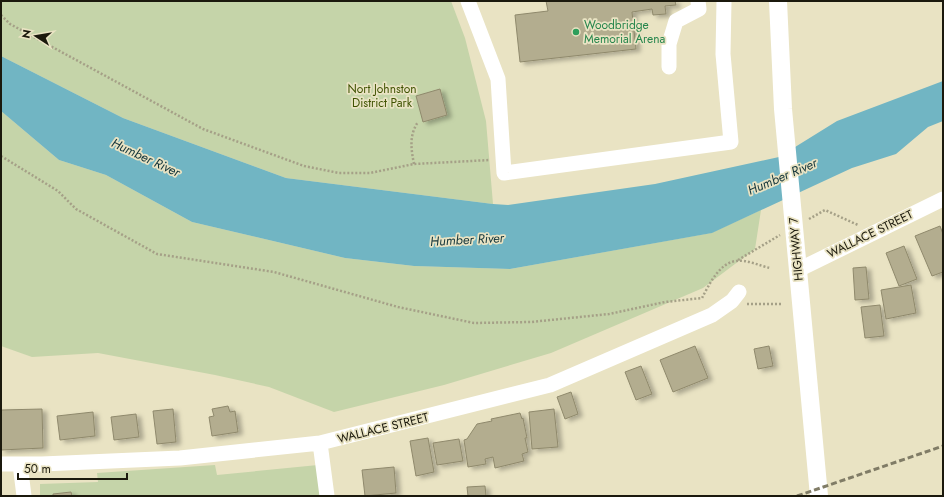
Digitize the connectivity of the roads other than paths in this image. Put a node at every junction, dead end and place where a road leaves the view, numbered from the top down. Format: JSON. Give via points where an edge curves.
{"nodes":[{"id":1,"x":468,"y":1,"type":"edge"},
{"id":2,"x":698,"y":1,"type":"edge"},
{"id":3,"x":724,"y":1,"type":"edge"},
{"id":4,"x":778,"y":1,"type":"edge"},
{"id":5,"x":669,"y":67,"type":"dead end"},
{"id":6,"x":943,"y":199,"type":"edge"},
{"id":7,"x":798,"y":270,"type":"junction"},
{"id":8,"x":735,"y":297,"type":"road end"},
{"id":9,"x":320,"y":443,"type":"junction"},
{"id":10,"x":1,"y":464,"type":"edge"},
{"id":11,"x":20,"y":464,"type":"junction"},
{"id":12,"x":24,"y":496,"type":"edge"},
{"id":13,"x":327,"y":496,"type":"edge"},
{"id":14,"x":818,"y":496,"type":"edge"}],
"edges":[{"from":1,"to":3,"type":"street","via":[[498,79],[504,173],[731,142],[723,54]]},
{"from":2,"to":5,"type":"street","via":[[699,9],[676,21],[669,44]]},
{"from":4,"to":7,"type":"main road","name":"HIGHWAY 7","via":[[783,109]]},
{"from":6,"to":7,"type":"street","name":"WALLACE STREET"},
{"from":7,"to":14,"type":"main road","name":"HIGHWAY 7"},
{"from":8,"to":9,"type":"street","name":"WALLACE STREET","via":[[712,315],[550,385]]},
{"from":9,"to":11,"type":"street","name":"WALLACE STREET","via":[[180,458]]},
{"from":9,"to":13,"type":"street"},
{"from":10,"to":11,"type":"street","name":"WALLACE STREET"},
{"from":11,"to":12,"type":"street"}]}
